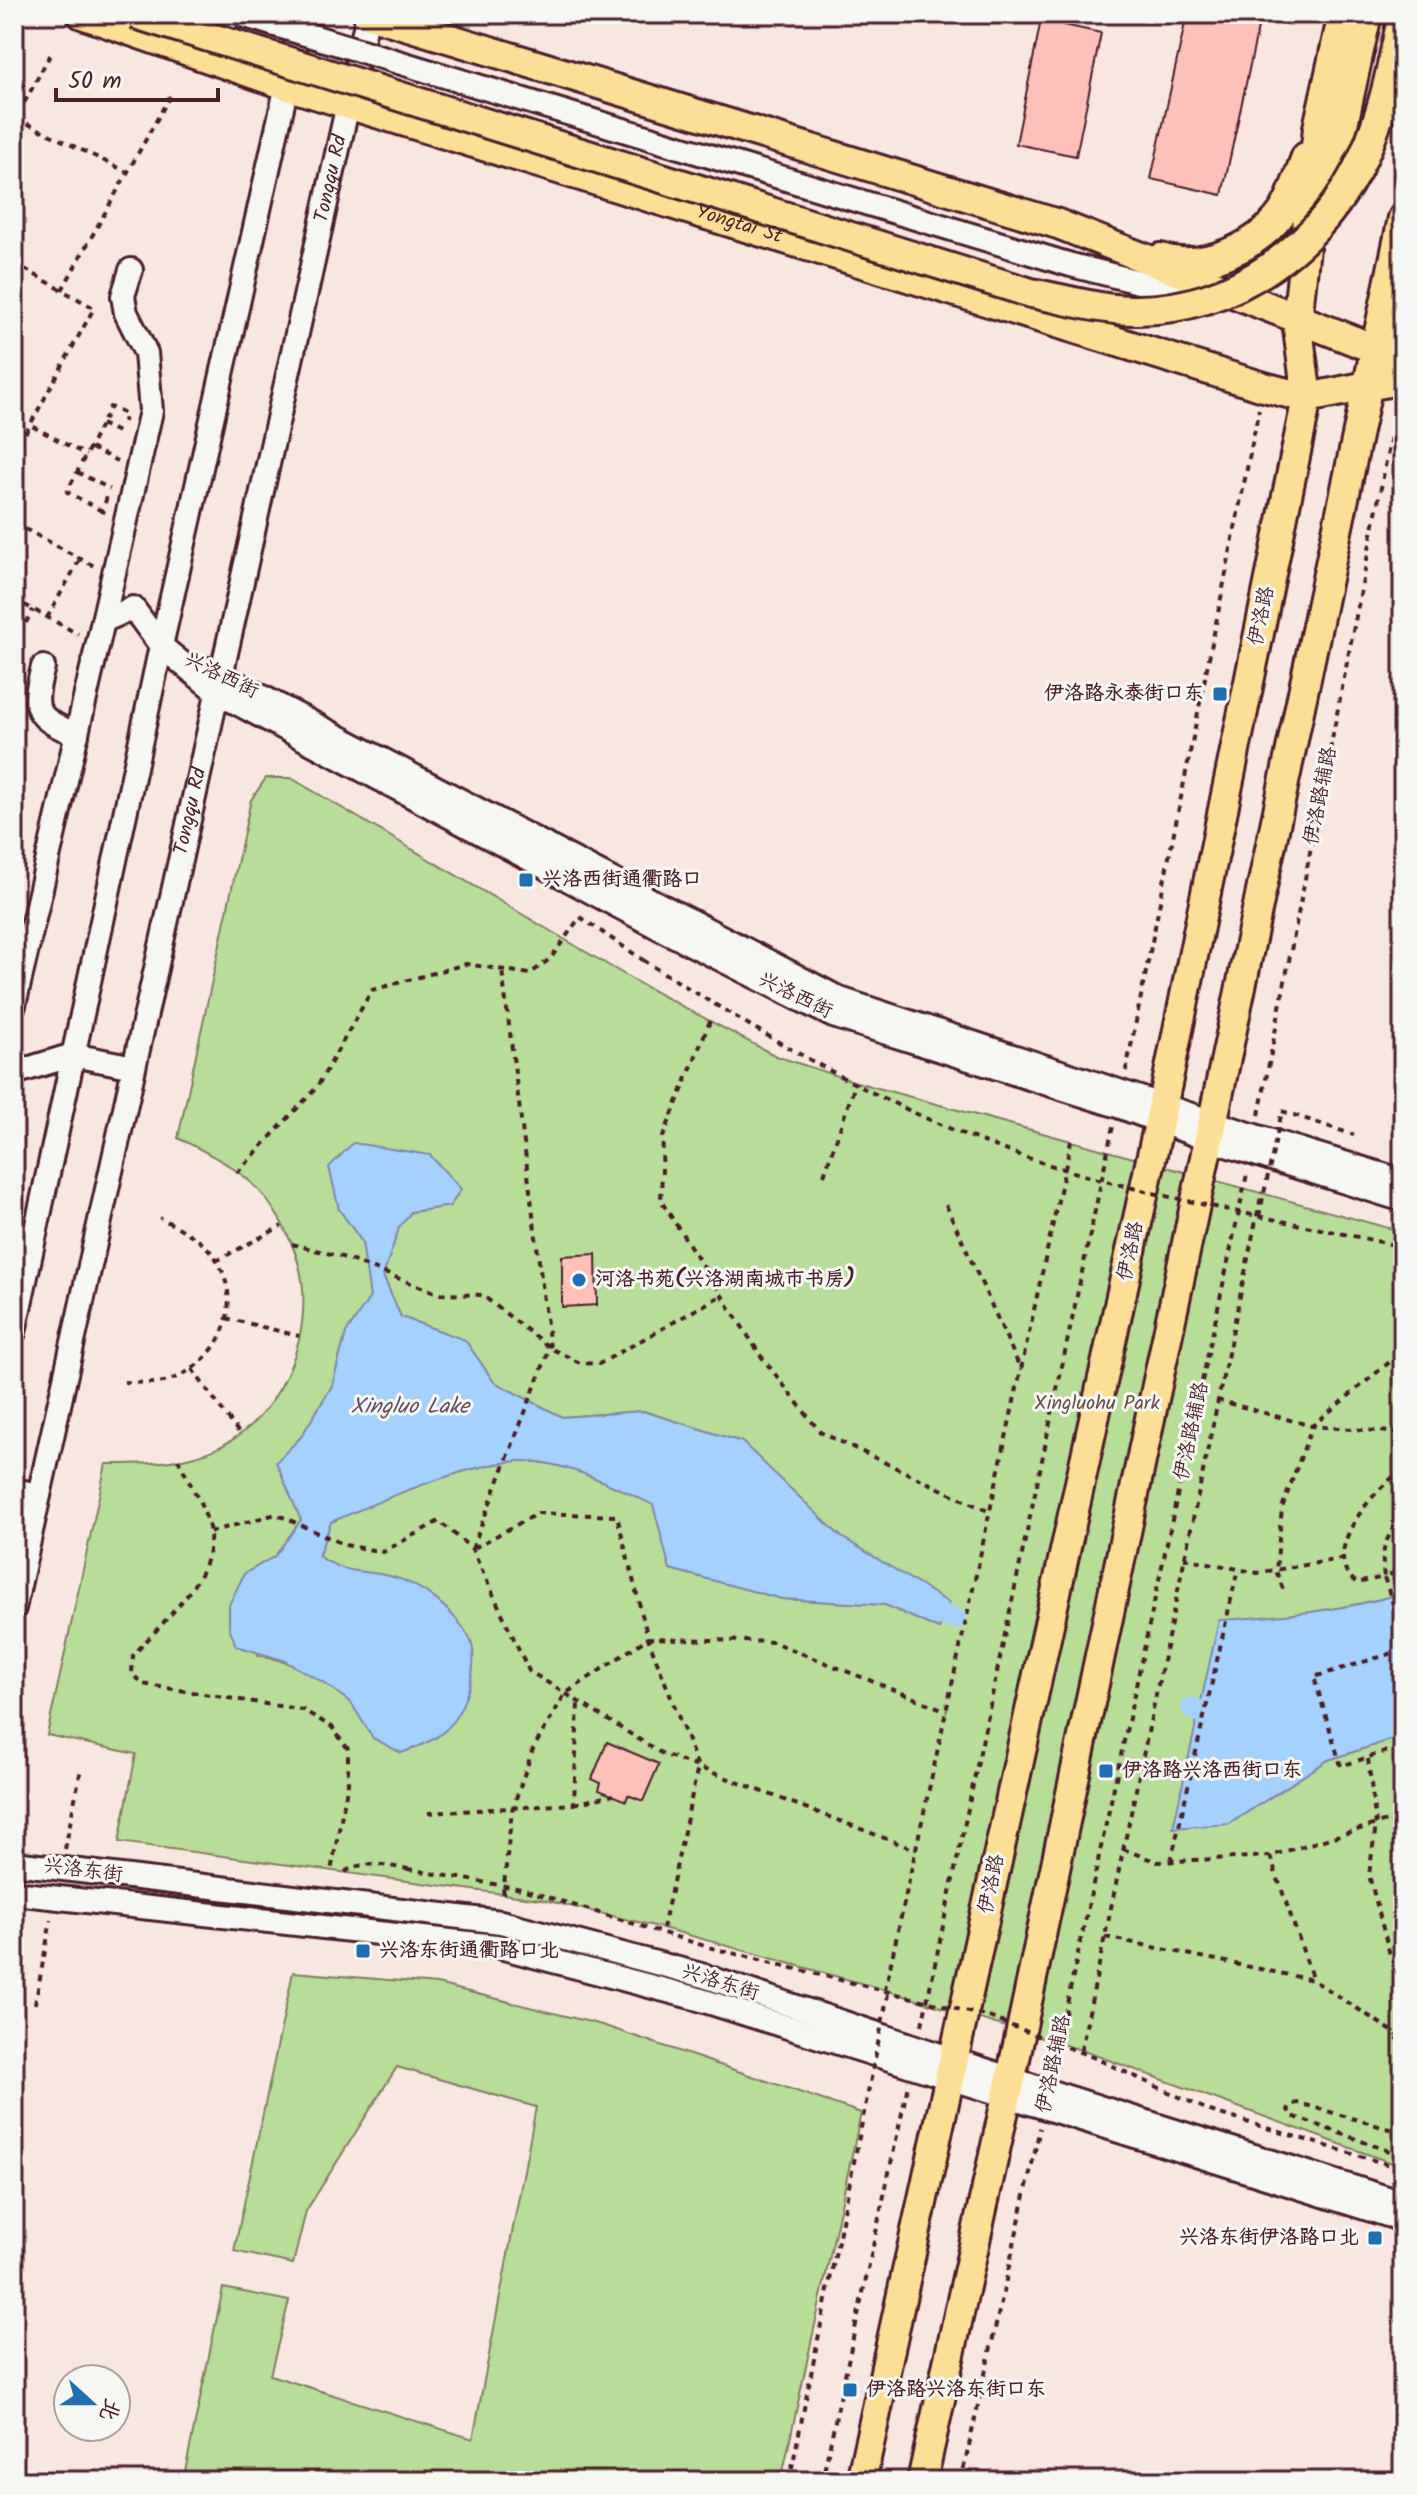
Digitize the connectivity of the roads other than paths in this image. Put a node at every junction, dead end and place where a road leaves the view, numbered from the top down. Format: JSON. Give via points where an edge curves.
{"nodes":[{"id":1,"x":82,"y":14,"type":"edge"},
{"id":2,"x":135,"y":14,"type":"edge"},
{"id":3,"x":239,"y":14,"type":"edge"},
{"id":4,"x":303,"y":14,"type":"edge"},
{"id":5,"x":369,"y":14,"type":"edge"},
{"id":6,"x":1343,"y":14,"type":"edge"},
{"id":7,"x":1367,"y":14,"type":"edge"},
{"id":8,"x":1403,"y":14,"type":"edge"},
{"id":9,"x":286,"y":85,"type":"junction"},
{"id":10,"x":351,"y":105,"type":"junction"},
{"id":11,"x":1331,"y":129,"type":"junction"},
{"id":12,"x":1403,"y":218,"type":"edge"},
{"id":13,"x":1058,"y":224,"type":"junction"},
{"id":14,"x":131,"y":270,"type":"dead end"},
{"id":15,"x":1297,"y":321,"type":"junction"},
{"id":16,"x":1390,"y":355,"type":"edge"},
{"id":17,"x":1403,"y":378,"type":"edge"},
{"id":18,"x":1370,"y":389,"type":"junction"},
{"id":19,"x":1307,"y":398,"type":"junction"},
{"id":20,"x":103,"y":621,"type":"junction"},
{"id":21,"x":161,"y":646,"type":"junction"},
{"id":22,"x":43,"y":667,"type":"dead end"},
{"id":23,"x":220,"y":684,"type":"junction"},
{"id":24,"x":77,"y":735,"type":"junction"},
{"id":25,"x":24,"y":920,"type":"edge"},
{"id":26,"x":14,"y":1005,"type":"edge"},
{"id":27,"x":73,"y":1055,"type":"junction"},
{"id":28,"x":134,"y":1067,"type":"junction"},
{"id":29,"x":14,"y":1073,"type":"edge"},
{"id":30,"x":1161,"y":1114,"type":"junction"},
{"id":31,"x":1212,"y":1131,"type":"junction"},
{"id":32,"x":1253,"y":1145,"type":"junction"},
{"id":33,"x":1403,"y":1181,"type":"edge"},
{"id":34,"x":1403,"y":1200,"type":"edge"},
{"id":35,"x":14,"y":1332,"type":"edge"},
{"id":36,"x":14,"y":1490,"type":"edge"},
{"id":37,"x":39,"y":1495,"type":"junction"},
{"id":38,"x":14,"y":1608,"type":"edge"},
{"id":39,"x":14,"y":1863,"type":"edge"},
{"id":40,"x":14,"y":1893,"type":"edge"},
{"id":41,"x":952,"y":2069,"type":"junction"},
{"id":42,"x":1009,"y":2087,"type":"junction"},
{"id":43,"x":1046,"y":2100,"type":"junction"},
{"id":44,"x":1403,"y":2203,"type":"edge"},
{"id":45,"x":1403,"y":2220,"type":"edge"},
{"id":46,"x":861,"y":2481,"type":"edge"},
{"id":47,"x":922,"y":2481,"type":"edge"}],
"edges":[{"from":1,"to":9,"type":"main road","name":"Yongtai St"},
{"from":2,"to":8,"type":"main road","bridge":true,"via":[[1031,293],[1131,310],[1167,309],[1230,290],[1307,241],[1364,158]]},
{"from":3,"to":15,"type":"street","bridge":true,"via":[[1071,265]]},
{"from":4,"to":9,"type":"street"},
{"from":5,"to":10,"type":"street","name":"Tongqu Rd"},
{"from":5,"to":13,"type":"main road"},
{"from":6,"to":11,"type":"main road"},
{"from":7,"to":11,"type":"main road"},
{"from":9,"to":10,"type":"main road","name":"Yongtai St"},
{"from":9,"to":21,"type":"street"},
{"from":10,"to":19,"type":"main road","name":"Yongtai St"},
{"from":10,"to":23,"type":"street","name":"Tongqu Rd"},
{"from":11,"to":13,"type":"main road","via":[[1283,212],[1256,239],[1210,260],[1168,261]]},
{"from":11,"to":15,"type":"main road"},
{"from":12,"to":16,"type":"main road"},
{"from":13,"to":15,"type":"main road"},
{"from":14,"to":20,"type":"street","via":[[123,296],[146,353],[151,411]]},
{"from":15,"to":16,"type":"main road"},
{"from":15,"to":19,"type":"main road","name":"伊洛路"},
{"from":16,"to":18,"type":"main road"},
{"from":17,"to":18,"type":"main road","name":"Yongtai St"},
{"from":18,"to":19,"type":"main road","name":"Yongtai St"},
{"from":18,"to":31,"type":"main road"},
{"from":19,"to":30,"type":"main road","name":"伊洛路"},
{"from":20,"to":21,"type":"street","name":"兴洛西街","via":[[133,608]]},
{"from":20,"to":24,"type":"street"},
{"from":21,"to":23,"type":"street","name":"兴洛西街"},
{"from":21,"to":27,"type":"street"},
{"from":22,"to":24,"type":"street","via":[[34,701],[40,715]]},
{"from":23,"to":28,"type":"street","name":"Tongqu Rd"},
{"from":23,"to":30,"type":"street","name":"兴洛西街","via":[[661,929],[833,1016]]},
{"from":24,"to":25,"type":"street"},
{"from":25,"to":26,"type":"street"},
{"from":27,"to":28,"type":"street"},
{"from":27,"to":29,"type":"street"},
{"from":27,"to":35,"type":"street"},
{"from":28,"to":37,"type":"street","name":"Tongqu Rd"},
{"from":30,"to":31,"type":"street","name":"兴洛西街"},
{"from":30,"to":41,"type":"main road","name":"伊洛路"},
{"from":31,"to":32,"type":"street","name":"兴洛西街"},
{"from":31,"to":42,"type":"main road"},
{"from":32,"to":33,"type":"street","name":"兴洛西街"},
{"from":32,"to":34,"type":"street","name":"兴洛西街"},
{"from":36,"to":37,"type":"street"},
{"from":37,"to":38,"type":"street","name":"Tongqu Rd"},
{"from":39,"to":41,"type":"street","name":"兴洛东街","via":[[501,1922],[701,1975]]},
{"from":40,"to":41,"type":"street","name":"兴洛东街","via":[[496,1946]]},
{"from":41,"to":42,"type":"street","name":"兴洛东街"},
{"from":41,"to":46,"type":"main road","name":"伊洛路"},
{"from":42,"to":43,"type":"street","name":"兴洛东街"},
{"from":42,"to":47,"type":"main road"},
{"from":43,"to":44,"type":"street","name":"兴洛东街"},
{"from":43,"to":45,"type":"street","name":"兴洛东街"}]}
